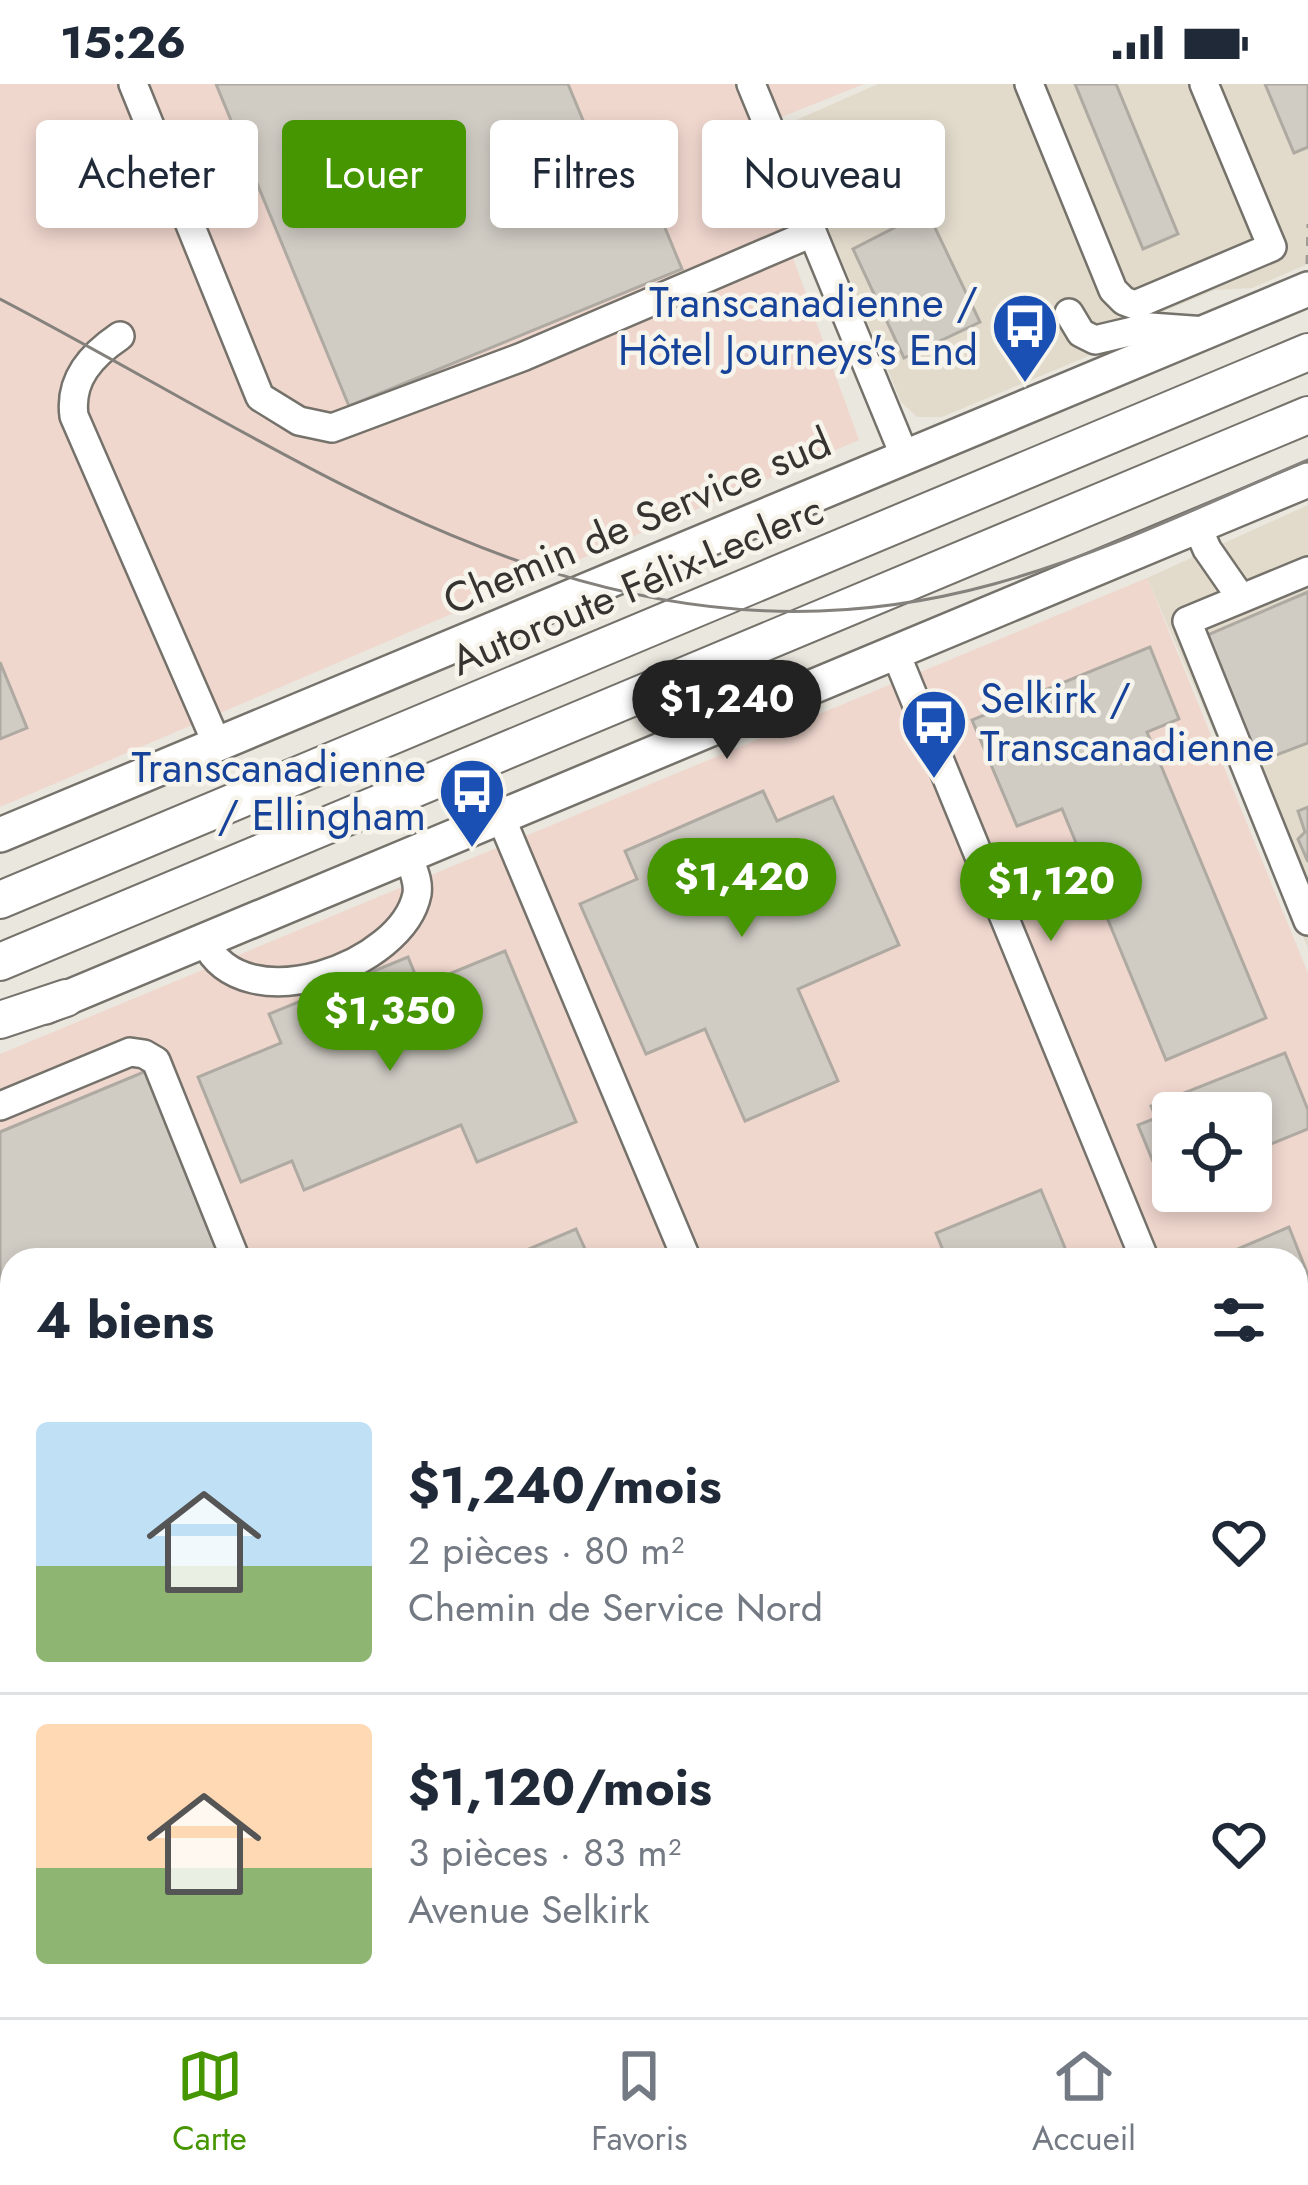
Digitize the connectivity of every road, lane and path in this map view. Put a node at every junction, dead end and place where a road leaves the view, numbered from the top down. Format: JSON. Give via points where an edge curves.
{"nodes":[{"id":1,"x":133,"y":84,"type":"edge"},
{"id":2,"x":751,"y":84,"type":"edge"},
{"id":3,"x":1029,"y":84,"type":"edge"},
{"id":4,"x":1204,"y":84,"type":"edge"},
{"id":5,"x":1308,"y":224,"type":"edge"},
{"id":6,"x":812,"y":233,"type":"junction"},
{"id":7,"x":1308,"y":266,"type":"edge"},
{"id":8,"x":1308,"y":289,"type":"edge"},
{"id":9,"x":1069,"y":314,"type":"dead end"},
{"id":10,"x":1140,"y":316,"type":"junction"},
{"id":11,"x":1207,"y":331,"type":"junction"},
{"id":12,"x":120,"y":336,"type":"dead end"},
{"id":13,"x":1308,"y":352,"type":"edge"},
{"id":14,"x":1308,"y":416,"type":"edge"},
{"id":15,"x":905,"y":458,"type":"junction"},
{"id":16,"x":1308,"y":480,"type":"edge"},
{"id":17,"x":1197,"y":526,"type":"junction"},
{"id":18,"x":1308,"y":572,"type":"edge"},
{"id":19,"x":1241,"y":598,"type":"junction"},
{"id":20,"x":896,"y":654,"type":"junction"},
{"id":21,"x":217,"y":744,"type":"junction"},
{"id":22,"x":502,"y":820,"type":"junction"},
{"id":23,"x":0,"y":835,"type":"edge"},
{"id":24,"x":409,"y":858,"type":"junction"},
{"id":25,"x":0,"y":900,"type":"edge"},
{"id":26,"x":1308,"y":921,"type":"edge"},
{"id":27,"x":205,"y":942,"type":"junction"},
{"id":28,"x":0,"y":962,"type":"edge"},
{"id":29,"x":66,"y":998,"type":"joint"},
{"id":30,"x":0,"y":1024,"type":"edge"},
{"id":31,"x":0,"y":1106,"type":"edge"},
{"id":32,"x":231,"y":1248,"type":"edge"},
{"id":33,"x":682,"y":1248,"type":"edge"},
{"id":34,"x":1140,"y":1248,"type":"edge"}],
"edges":[{"from":1,"to":6,"type":"street","via":[[260,397],[299,421],[332,428]]},
{"from":2,"to":6,"type":"street"},
{"from":3,"to":10,"type":"street","via":[[1113,290]]},
{"from":4,"to":10,"type":"street","via":[[1272,247]]},
{"from":5,"to":7,"type":"path"},
{"from":6,"to":15,"type":"street"},
{"from":8,"to":11,"type":"main road","name":"Chemin de Service sud"},
{"from":9,"to":10,"type":"street","via":[[1089,339]]},
{"from":10,"to":11,"type":"street"},
{"from":11,"to":15,"type":"main road","name":"Chemin de Service sud"},
{"from":12,"to":21,"type":"street","via":[[82,371],[74,416]]},
{"from":13,"to":25,"type":"highway","name":"Autoroute Félix-Leclerc"},
{"from":14,"to":28,"type":"highway"},
{"from":15,"to":21,"type":"main road","name":"Chemin de Service sud"},
{"from":16,"to":17,"type":"main road"},
{"from":17,"to":19,"type":"street"},
{"from":17,"to":20,"type":"main road"},
{"from":18,"to":19,"type":"street"},
{"from":19,"to":26,"type":"street","via":[[1187,621]]},
{"from":20,"to":22,"type":"main road"},
{"from":20,"to":34,"type":"street"},
{"from":21,"to":23,"type":"main road","name":"Chemin de Service sud"},
{"from":22,"to":24,"type":"main road"},
{"from":22,"to":33,"type":"street"},
{"from":24,"to":27,"type":"main road"},
{"from":24,"to":27,"type":"street","via":[[417,890],[403,922],[369,952],[327,972],[248,980],[224,969]]},
{"from":27,"to":29,"type":"main road"},
{"from":29,"to":30,"type":"highway"},
{"from":31,"to":32,"type":"street","via":[[130,1052],[144,1054],[155,1061]]}]}
